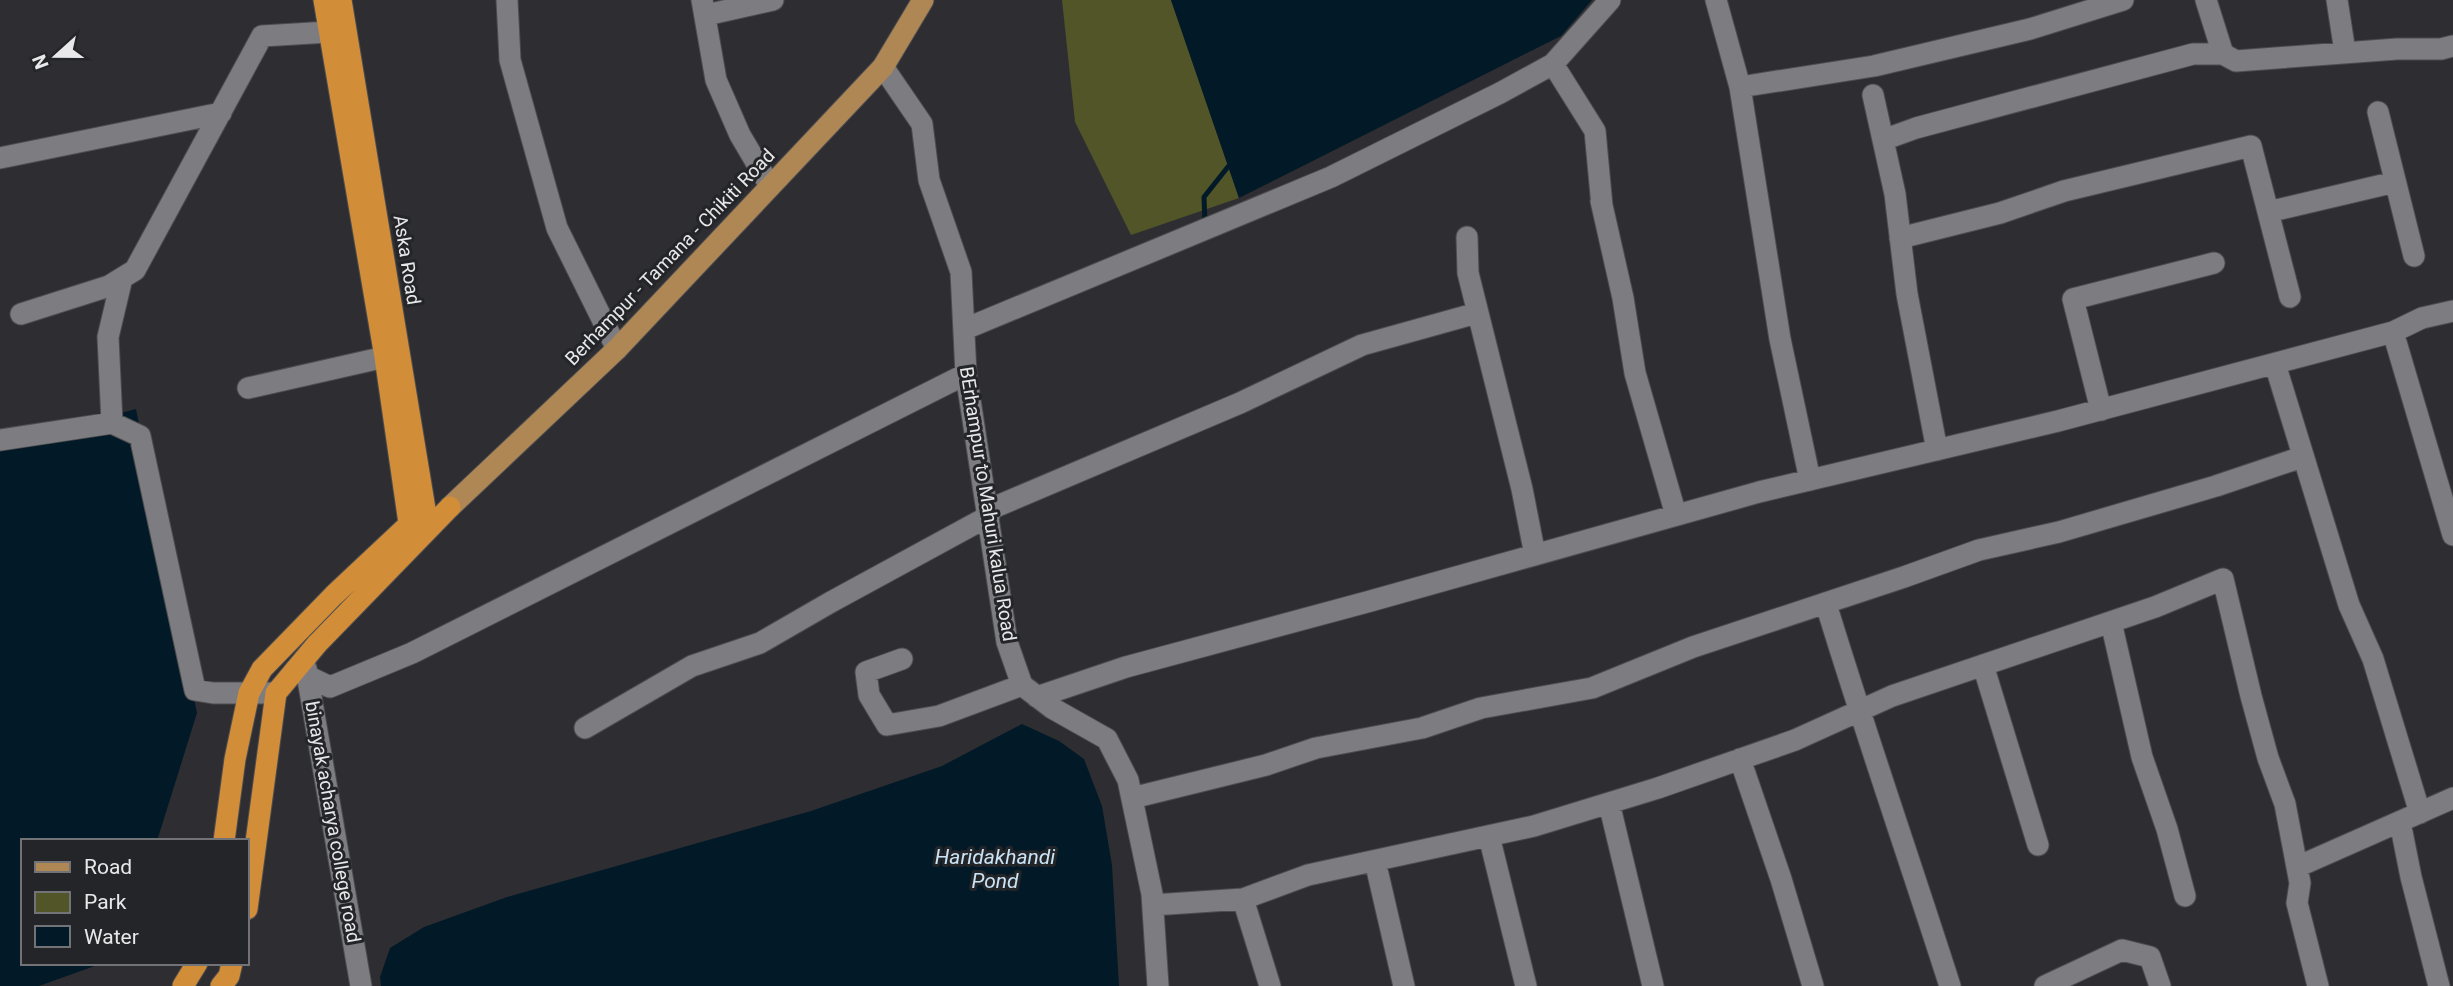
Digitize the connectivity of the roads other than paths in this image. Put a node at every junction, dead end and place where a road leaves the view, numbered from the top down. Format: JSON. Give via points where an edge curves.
{"nodes":[{"id":1,"x":324,"y":0,"type":"edge"},
{"id":2,"x":341,"y":0,"type":"edge"},
{"id":3,"x":507,"y":0,"type":"edge"},
{"id":4,"x":774,"y":0,"type":"edge"},
{"id":5,"x":923,"y":0,"type":"edge"},
{"id":6,"x":1610,"y":0,"type":"edge"},
{"id":7,"x":1716,"y":0,"type":"edge"},
{"id":8,"x":2123,"y":0,"type":"edge"},
{"id":9,"x":2206,"y":0,"type":"edge"},
{"id":10,"x":2337,"y":0,"type":"edge"},
{"id":11,"x":704,"y":8,"type":"edge"},
{"id":12,"x":330,"y":32,"type":"junction"},
{"id":13,"x":2453,"y":46,"type":"edge"},
{"id":14,"x":2345,"y":52,"type":"junction"},
{"id":15,"x":2223,"y":54,"type":"junction"},
{"id":16,"x":1553,"y":64,"type":"junction"},
{"id":17,"x":883,"y":67,"type":"junction"},
{"id":18,"x":1740,"y":87,"type":"junction"},
{"id":19,"x":1873,"y":94,"type":"dead end"},
{"id":20,"x":2378,"y":112,"type":"dead end"},
{"id":21,"x":220,"y":113,"type":"junction"},
{"id":22,"x":1883,"y":140,"type":"junction"},
{"id":23,"x":0,"y":158,"type":"edge"},
{"id":24,"x":2395,"y":182,"type":"junction"},
{"id":25,"x":770,"y":186,"type":"junction"},
{"id":26,"x":2268,"y":212,"type":"junction"},
{"id":27,"x":1467,"y":237,"type":"dead end"},
{"id":28,"x":1900,"y":238,"type":"junction"},
{"id":29,"x":2414,"y":256,"type":"dead end"},
{"id":30,"x":2214,"y":263,"type":"dead end"},
{"id":31,"x":121,"y":278,"type":"junction"},
{"id":32,"x":2290,"y":297,"type":"dead end"},
{"id":33,"x":2453,"y":311,"type":"edge"},
{"id":34,"x":1477,"y":313,"type":"junction"},
{"id":35,"x":22,"y":314,"type":"dead end"},
{"id":36,"x":965,"y":328,"type":"junction"},
{"id":37,"x":2393,"y":332,"type":"junction"},
{"id":38,"x":617,"y":349,"type":"junction"},
{"id":39,"x":385,"y":357,"type":"junction"},
{"id":40,"x":2274,"y":364,"type":"junction"},
{"id":41,"x":966,"y":374,"type":"junction"},
{"id":42,"x":248,"y":388,"type":"dead end"},
{"id":43,"x":2101,"y":410,"type":"junction"},
{"id":44,"x":112,"y":423,"type":"junction"},
{"id":45,"x":0,"y":440,"type":"edge"},
{"id":46,"x":1937,"y":450,"type":"junction"},
{"id":47,"x":2302,"y":457,"type":"junction"},
{"id":48,"x":1810,"y":480,"type":"junction"},
{"id":49,"x":450,"y":507,"type":"joint"},
{"id":50,"x":989,"y":513,"type":"junction"},
{"id":51,"x":1676,"y":515,"type":"junction"},
{"id":52,"x":419,"y":527,"type":"junction"},
{"id":53,"x":2453,"y":535,"type":"edge"},
{"id":54,"x":1535,"y":555,"type":"junction"},
{"id":55,"x":1826,"y":604,"type":"junction"},
{"id":56,"x":2111,"y":622,"type":"junction"},
{"id":57,"x":902,"y":659,"type":"dead end"},
{"id":58,"x":1983,"y":665,"type":"junction"},
{"id":59,"x":303,"y":668,"type":"junction"},
{"id":60,"x":1030,"y":691,"type":"junction"},
{"id":61,"x":249,"y":693,"type":"junction"},
{"id":62,"x":276,"y":693,"type":"junction"},
{"id":63,"x":1859,"y":711,"type":"junction"},
{"id":64,"x":585,"y":728,"type":"dead end"},
{"id":65,"x":1740,"y":759,"type":"junction"},
{"id":66,"x":1132,"y":798,"type":"junction"},
{"id":67,"x":2453,"y":798,"type":"edge"},
{"id":68,"x":1609,"y":803,"type":"junction"},
{"id":69,"x":2420,"y":813,"type":"junction"},
{"id":70,"x":2400,"y":822,"type":"junction"},
{"id":71,"x":1489,"y":836,"type":"junction"},
{"id":72,"x":224,"y":839,"type":"edge"},
{"id":73,"x":2038,"y":845,"type":"dead end"},
{"id":74,"x":1375,"y":861,"type":"junction"},
{"id":75,"x":2297,"y":867,"type":"junction"},
{"id":76,"x":2185,"y":896,"type":"dead end"},
{"id":77,"x":1243,"y":899,"type":"junction"},
{"id":78,"x":248,"y":902,"type":"edge"},
{"id":79,"x":1153,"y":905,"type":"junction"},
{"id":80,"x":196,"y":965,"type":"edge"},
{"id":81,"x":232,"y":965,"type":"edge"},
{"id":82,"x":183,"y":986,"type":"edge"},
{"id":83,"x":221,"y":986,"type":"edge"},
{"id":84,"x":362,"y":986,"type":"edge"},
{"id":85,"x":1158,"y":986,"type":"edge"},
{"id":86,"x":1270,"y":986,"type":"edge"},
{"id":87,"x":1404,"y":986,"type":"edge"},
{"id":88,"x":1527,"y":986,"type":"edge"},
{"id":89,"x":1653,"y":986,"type":"edge"},
{"id":90,"x":1813,"y":986,"type":"edge"},
{"id":91,"x":1950,"y":986,"type":"edge"},
{"id":92,"x":2045,"y":986,"type":"edge"},
{"id":93,"x":2160,"y":986,"type":"edge"},
{"id":94,"x":2318,"y":986,"type":"edge"},
{"id":95,"x":2439,"y":986,"type":"edge"}],
"edges":[{"from":1,"to":12,"type":"highway"},
{"from":2,"to":52,"type":"highway","name":"Aska Road"},
{"from":3,"to":38,"type":"street","via":[[510,60],[557,228]]},
{"from":4,"to":11,"type":"street"},
{"from":5,"to":17,"type":"main road","name":"Berhampur - Tamana - Chikiti Road"},
{"from":6,"to":16,"type":"street"},
{"from":7,"to":18,"type":"street"},
{"from":8,"to":18,"type":"street","via":[[2030,29],[1874,66]]},
{"from":9,"to":15,"type":"street"},
{"from":10,"to":14,"type":"street"},
{"from":11,"to":25,"type":"street","via":[[716,80],[740,135]]},
{"from":12,"to":21,"type":"street","via":[[262,36]]},
{"from":12,"to":39,"type":"highway"},
{"from":13,"to":14,"type":"street"},
{"from":14,"to":15,"type":"street","via":[[2236,61]]},
{"from":15,"to":22,"type":"street","via":[[2193,54]]},
{"from":16,"to":36,"type":"street","via":[[1331,177]]},
{"from":16,"to":51,"type":"street","via":[[1595,131],[1602,204],[1635,373]]},
{"from":17,"to":25,"type":"main road","name":"Berhampur - Tamana - Chikiti Road"},
{"from":17,"to":36,"type":"street","name":"BErhampur to Mahuri kalua Road","via":[[922,124],[929,180],[961,272]]},
{"from":18,"to":48,"type":"street","via":[[1776,317]]},
{"from":19,"to":22,"type":"street"},
{"from":20,"to":24,"type":"street"},
{"from":21,"to":23,"type":"street"},
{"from":21,"to":31,"type":"street","via":[[135,270]]},
{"from":22,"to":28,"type":"street"},
{"from":24,"to":26,"type":"street"},
{"from":24,"to":29,"type":"street"},
{"from":25,"to":38,"type":"main road","name":"Berhampur - Tamana - Chikiti Road"},
{"from":26,"to":28,"type":"street","via":[[2251,146],[2064,191],[2000,213]]},
{"from":26,"to":32,"type":"street"},
{"from":27,"to":34,"type":"street","via":[[1468,273]]},
{"from":28,"to":46,"type":"street"},
{"from":30,"to":43,"type":"street","via":[[2073,299]]},
{"from":31,"to":35,"type":"street"},
{"from":31,"to":44,"type":"street","via":[[108,337]]},
{"from":33,"to":37,"type":"street","via":[[2422,318]]},
{"from":34,"to":50,"type":"street","via":[[1362,345]]},
{"from":34,"to":54,"type":"street"},
{"from":36,"to":41,"type":"street","name":"BErhampur to Mahuri kalua Road"},
{"from":37,"to":40,"type":"street"},
{"from":37,"to":53,"type":"street"},
{"from":38,"to":49,"type":"main road","name":"Berhampur - Tamana - Chikiti Road"},
{"from":39,"to":42,"type":"street"},
{"from":39,"to":52,"type":"highway"},
{"from":40,"to":43,"type":"street"},
{"from":40,"to":47,"type":"street"},
{"from":41,"to":50,"type":"street","name":"BErhampur to Mahuri kalua Road"},
{"from":41,"to":59,"type":"street","via":[[412,653],[330,687]]},
{"from":43,"to":46,"type":"street"},
{"from":44,"to":45,"type":"street"},
{"from":44,"to":61,"type":"street","via":[[140,436],[195,690]]},
{"from":46,"to":48,"type":"street"},
{"from":47,"to":55,"type":"street","via":[[2059,532],[1979,550]]},
{"from":47,"to":69,"type":"street","via":[[2349,605],[2373,659]]},
{"from":48,"to":51,"type":"street"},
{"from":49,"to":52,"type":"highway"},
{"from":50,"to":60,"type":"street","name":"BErhampur to Mahuri kalua Road","via":[[1007,642]]},
{"from":50,"to":64,"type":"street","via":[[760,643],[692,666]]},
{"from":51,"to":54,"type":"street"},
{"from":52,"to":59,"type":"highway"},
{"from":52,"to":61,"type":"highway","via":[[334,595],[262,669]]},
{"from":54,"to":60,"type":"street"},
{"from":55,"to":63,"type":"street"},
{"from":55,"to":66,"type":"street","via":[[1693,647],[1592,688],[1481,708],[1422,728],[1317,748]]},
{"from":56,"to":58,"type":"street"},
{"from":56,"to":75,"type":"street","via":[[2223,579],[2268,758],[2285,804]]},
{"from":56,"to":76,"type":"street","via":[[2142,757]]},
{"from":57,"to":60,"type":"street","via":[[866,672],[869,695],[887,725]]},
{"from":58,"to":63,"type":"street"},
{"from":58,"to":73,"type":"street"},
{"from":59,"to":62,"type":"highway"},
{"from":59,"to":84,"type":"street","name":"binayak acharya college road"},
{"from":60,"to":66,"type":"street","via":[[1107,739]]},
{"from":61,"to":62,"type":"street"},
{"from":61,"to":72,"type":"highway"},
{"from":62,"to":78,"type":"highway"},
{"from":63,"to":65,"type":"street"},
{"from":63,"to":91,"type":"street"},
{"from":65,"to":68,"type":"street"},
{"from":65,"to":90,"type":"street"},
{"from":66,"to":79,"type":"street"},
{"from":67,"to":69,"type":"street"},
{"from":68,"to":71,"type":"street"},
{"from":68,"to":89,"type":"street"},
{"from":69,"to":70,"type":"street"},
{"from":70,"to":75,"type":"street"},
{"from":70,"to":95,"type":"street"},
{"from":71,"to":74,"type":"street"},
{"from":71,"to":88,"type":"street"},
{"from":74,"to":77,"type":"street","via":[[1308,875]]},
{"from":74,"to":87,"type":"street"},
{"from":75,"to":94,"type":"street","via":[[2297,902]]},
{"from":77,"to":79,"type":"street"},
{"from":77,"to":86,"type":"street"},
{"from":79,"to":85,"type":"street"},
{"from":80,"to":82,"type":"highway"},
{"from":81,"to":83,"type":"highway"},
{"from":92,"to":93,"type":"street","via":[[2122,950],[2150,957]]}]}
